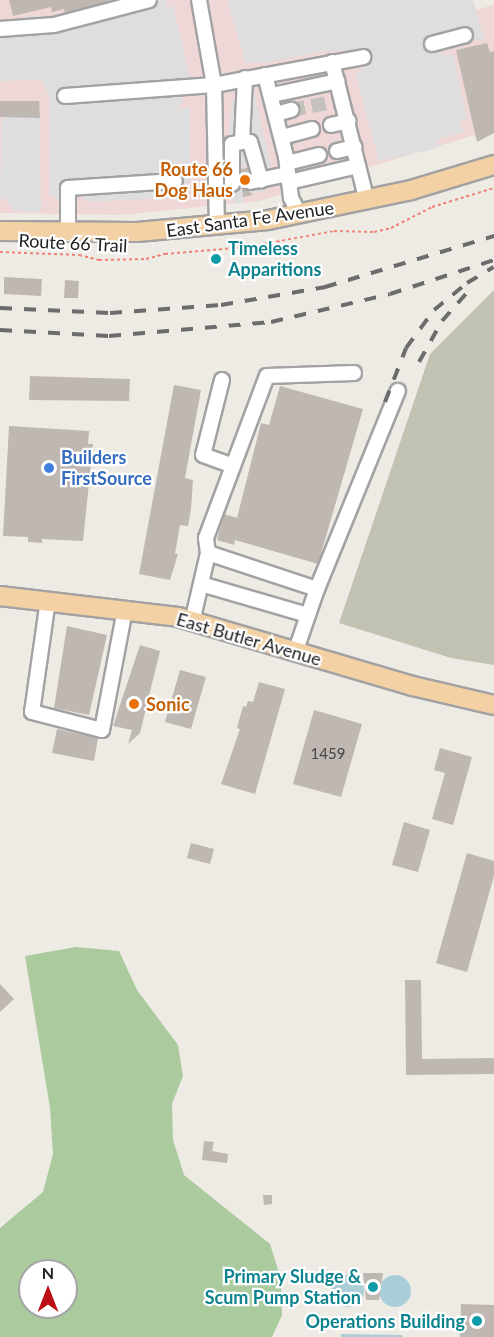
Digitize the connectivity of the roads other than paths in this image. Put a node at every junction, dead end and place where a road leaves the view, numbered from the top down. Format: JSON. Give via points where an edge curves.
{"nodes":[{"id":1,"x":149,"y":0,"type":"edge"},
{"id":2,"x":199,"y":0,"type":"edge"},
{"id":3,"x":0,"y":29,"type":"edge"},
{"id":4,"x":465,"y":35,"type":"dead end"},
{"id":5,"x":432,"y":44,"type":"dead end"},
{"id":6,"x":363,"y":57,"type":"dead end"},
{"id":7,"x":332,"y":62,"type":"junction"},
{"id":8,"x":265,"y":75,"type":"junction"},
{"id":9,"x":245,"y":78,"type":"junction"},
{"id":10,"x":338,"y":81,"type":"junction"},
{"id":11,"x":214,"y":85,"type":"junction"},
{"id":12,"x":272,"y":95,"type":"junction"},
{"id":13,"x":65,"y":96,"type":"dead end"},
{"id":14,"x":291,"y":110,"type":"tunnel mouth"},
{"id":15,"x":276,"y":114,"type":"junction"},
{"id":16,"x":349,"y":121,"type":"junction"},
{"id":17,"x":331,"y":125,"type":"dead end"},
{"id":18,"x":312,"y":129,"type":"dead end"},
{"id":19,"x":282,"y":137,"type":"junction"},
{"id":20,"x":242,"y":142,"type":"junction"},
{"id":21,"x":355,"y":147,"type":"junction"},
{"id":22,"x":337,"y":151,"type":"dead end"},
{"id":23,"x":319,"y":154,"type":"dead end"},
{"id":24,"x":494,"y":165,"type":"edge"},
{"id":25,"x":358,"y":166,"type":"junction"},
{"id":26,"x":288,"y":173,"type":"junction"},
{"id":27,"x":175,"y":181,"type":"dead end"},
{"id":28,"x":246,"y":182,"type":"junction"},
{"id":29,"x":216,"y":186,"type":"junction"},
{"id":30,"x":367,"y":201,"type":"junction"},
{"id":31,"x":300,"y":215,"type":"junction"},
{"id":32,"x":217,"y":226,"type":"junction"},
{"id":33,"x":0,"y":231,"type":"edge"},
{"id":34,"x":68,"y":234,"type":"junction"},
{"id":35,"x":354,"y":373,"type":"dead end"},
{"id":36,"x":222,"y":380,"type":"dead end"},
{"id":37,"x":398,"y":391,"type":"dead end"},
{"id":38,"x":233,"y":466,"type":"junction"},
{"id":39,"x":208,"y":553,"type":"junction"},
{"id":40,"x":201,"y":584,"type":"junction"},
{"id":41,"x":317,"y":589,"type":"junction"},
{"id":42,"x":0,"y":596,"type":"edge"},
{"id":43,"x":48,"y":600,"type":"junction"},
{"id":44,"x":125,"y":609,"type":"junction"},
{"id":45,"x":308,"y":615,"type":"junction"},
{"id":46,"x":192,"y":622,"type":"junction"},
{"id":47,"x":295,"y":653,"type":"junction"},
{"id":48,"x":494,"y":705,"type":"edge"}],
"edges":[{"from":1,"to":3,"type":"street","via":[[54,25]]},
{"from":2,"to":11,"type":"street"},
{"from":4,"to":5,"type":"street"},
{"from":6,"to":7,"type":"street"},
{"from":7,"to":8,"type":"street"},
{"from":7,"to":10,"type":"street"},
{"from":8,"to":9,"type":"street"},
{"from":8,"to":12,"type":"street"},
{"from":9,"to":11,"type":"street"},
{"from":9,"to":20,"type":"street"},
{"from":10,"to":12,"type":"street"},
{"from":10,"to":16,"type":"street","via":[[338,100]]},
{"from":11,"to":13,"type":"street"},
{"from":11,"to":29,"type":"street"},
{"from":12,"to":15,"type":"street"},
{"from":14,"to":15,"type":"street"},
{"from":15,"to":19,"type":"street"},
{"from":16,"to":17,"type":"street"},
{"from":16,"to":21,"type":"street"},
{"from":18,"to":19,"type":"street"},
{"from":19,"to":26,"type":"street"},
{"from":20,"to":28,"type":"street","via":[[250,142]]},
{"from":20,"to":28,"type":"street","via":[[232,144]]},
{"from":21,"to":22,"type":"street"},
{"from":21,"to":25,"type":"street"},
{"from":23,"to":26,"type":"street"},
{"from":24,"to":30,"type":"main road","name":"East Santa Fe Avenue"},
{"from":25,"to":26,"type":"street"},
{"from":25,"to":30,"type":"street"},
{"from":26,"to":28,"type":"street"},
{"from":26,"to":31,"type":"street","via":[[291,198]]},
{"from":27,"to":34,"type":"street","via":[[68,188]]},
{"from":28,"to":29,"type":"street"},
{"from":29,"to":32,"type":"street"},
{"from":30,"to":31,"type":"main road","name":"East Santa Fe Avenue"},
{"from":31,"to":32,"type":"main road","name":"East Santa Fe Avenue"},
{"from":32,"to":34,"type":"main road","name":"East Santa Fe Avenue"},
{"from":33,"to":34,"type":"main road","name":"East Santa Fe Avenue"},
{"from":35,"to":38,"type":"street","via":[[267,376]]},
{"from":36,"to":38,"type":"street","via":[[203,455]]},
{"from":37,"to":41,"type":"street"},
{"from":38,"to":39,"type":"street","via":[[206,538]]},
{"from":39,"to":40,"type":"street"},
{"from":39,"to":41,"type":"street"},
{"from":40,"to":45,"type":"street"},
{"from":40,"to":46,"type":"street"},
{"from":41,"to":45,"type":"street"},
{"from":42,"to":43,"type":"main road","name":"East Butler Avenue"},
{"from":43,"to":44,"type":"main road","name":"East Butler Avenue"},
{"from":43,"to":44,"type":"street","via":[[32,712],[102,730]]},
{"from":44,"to":46,"type":"main road","name":"East Butler Avenue"},
{"from":45,"to":47,"type":"street"},
{"from":46,"to":47,"type":"main road","name":"East Butler Avenue"},
{"from":47,"to":48,"type":"main road","name":"East Butler Avenue"}]}
